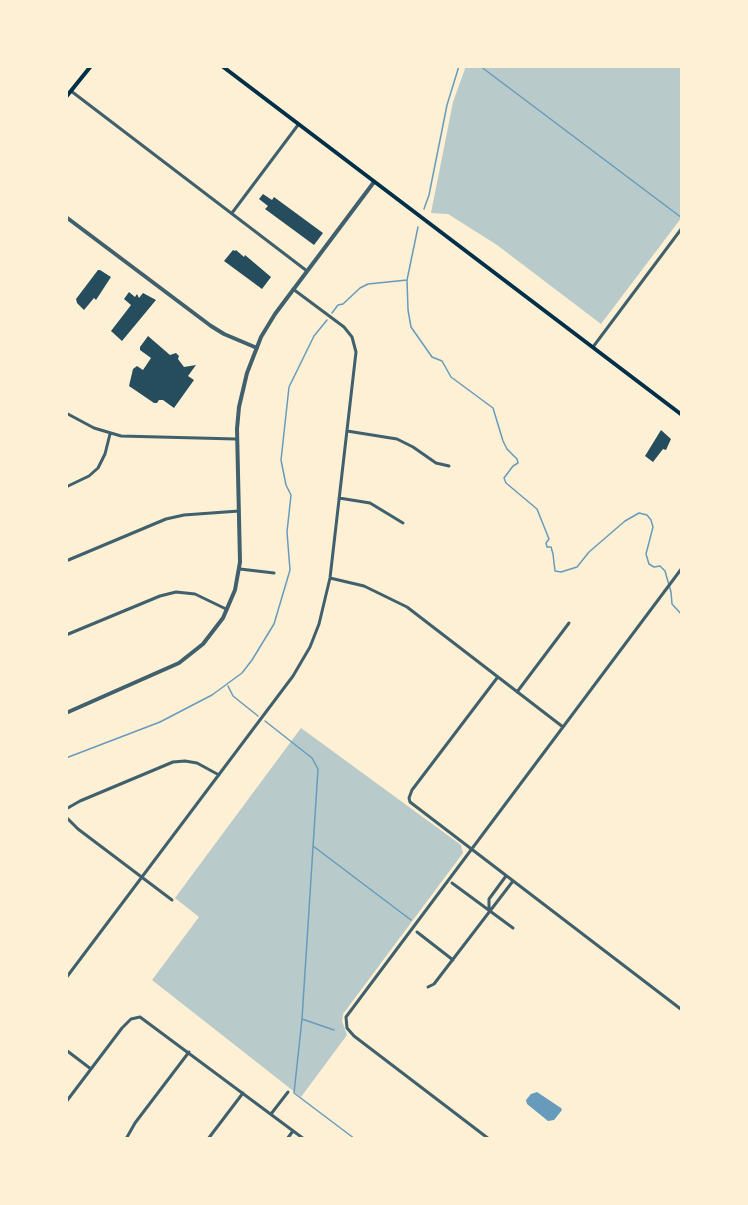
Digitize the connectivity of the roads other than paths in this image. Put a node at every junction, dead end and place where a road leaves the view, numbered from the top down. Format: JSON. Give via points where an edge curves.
{"nodes":[{"id":1,"x":91,"y":66,"type":"edge"},
{"id":2,"x":222,"y":66,"type":"edge"},
{"id":3,"x":71,"y":91,"type":"junction"},
{"id":4,"x":66,"y":97,"type":"edge"},
{"id":5,"x":298,"y":125,"type":"junction"},
{"id":6,"x":374,"y":182,"type":"junction"},
{"id":7,"x":232,"y":213,"type":"junction"},
{"id":8,"x":66,"y":217,"type":"edge"},
{"id":9,"x":682,"y":228,"type":"edge"},
{"id":10,"x":308,"y":271,"type":"junction"},
{"id":11,"x":293,"y":289,"type":"junction"},
{"id":12,"x":592,"y":347,"type":"junction"},
{"id":13,"x":257,"y":348,"type":"junction"},
{"id":14,"x":66,"y":413,"type":"edge"},
{"id":15,"x":682,"y":415,"type":"edge"},
{"id":16,"x":347,"y":431,"type":"junction"},
{"id":17,"x":110,"y":434,"type":"junction"},
{"id":18,"x":236,"y":439,"type":"junction"},
{"id":19,"x":449,"y":466,"type":"dead end"},
{"id":20,"x":66,"y":487,"type":"edge"},
{"id":21,"x":339,"y":498,"type":"junction"},
{"id":22,"x":239,"y":512,"type":"junction"},
{"id":23,"x":403,"y":524,"type":"dead end"},
{"id":24,"x":66,"y":561,"type":"edge"},
{"id":25,"x":682,"y":568,"type":"edge"},
{"id":26,"x":240,"y":569,"type":"junction"},
{"id":27,"x":274,"y":573,"type":"dead end"},
{"id":28,"x":330,"y":578,"type":"junction"},
{"id":29,"x":227,"y":609,"type":"junction"},
{"id":30,"x":569,"y":623,"type":"dead end"},
{"id":31,"x":66,"y":635,"type":"edge"},
{"id":32,"x":497,"y":678,"type":"junction"},
{"id":33,"x":517,"y":692,"type":"junction"},
{"id":34,"x":66,"y":712,"type":"edge"},
{"id":35,"x":562,"y":727,"type":"junction"},
{"id":36,"x":219,"y":775,"type":"junction"},
{"id":37,"x":66,"y":809,"type":"edge"},
{"id":38,"x":66,"y":817,"type":"edge"},
{"id":39,"x":470,"y":849,"type":"junction"},
{"id":40,"x":506,"y":876,"type":"junction"},
{"id":41,"x":141,"y":878,"type":"junction"},
{"id":42,"x":513,"y":881,"type":"junction"},
{"id":43,"x":452,"y":883,"type":"dead end"},
{"id":44,"x":171,"y":900,"type":"dead end"},
{"id":45,"x":490,"y":911,"type":"junction"},
{"id":46,"x":513,"y":928,"type":"dead end"},
{"id":47,"x":417,"y":932,"type":"dead end"},
{"id":48,"x":453,"y":960,"type":"junction"},
{"id":49,"x":66,"y":977,"type":"edge"},
{"id":50,"x":428,"y":987,"type":"dead end"},
{"id":51,"x":682,"y":1010,"type":"edge"},
{"id":52,"x":66,"y":1050,"type":"edge"},
{"id":53,"x":189,"y":1052,"type":"junction"},
{"id":54,"x":91,"y":1069,"type":"junction"},
{"id":55,"x":288,"y":1092,"type":"dead end"},
{"id":56,"x":243,"y":1093,"type":"junction"},
{"id":57,"x":66,"y":1102,"type":"edge"},
{"id":58,"x":271,"y":1115,"type":"junction"},
{"id":59,"x":293,"y":1131,"type":"junction"},
{"id":60,"x":126,"y":1139,"type":"edge"},
{"id":61,"x":208,"y":1139,"type":"edge"},
{"id":62,"x":287,"y":1139,"type":"edge"},
{"id":63,"x":304,"y":1139,"type":"edge"},
{"id":64,"x":489,"y":1139,"type":"edge"}],
"edges":[{"from":1,"to":3,"type":"main road"},
{"from":2,"to":5,"type":"main road"},
{"from":3,"to":4,"type":"main road"},
{"from":3,"to":7,"type":"street"},
{"from":5,"to":6,"type":"main road"},
{"from":5,"to":7,"type":"street"},
{"from":6,"to":10,"type":"street"},
{"from":6,"to":12,"type":"main road"},
{"from":7,"to":10,"type":"street"},
{"from":8,"to":13,"type":"street","via":[[211,326]]},
{"from":9,"to":12,"type":"street"},
{"from":10,"to":11,"type":"street"},
{"from":11,"to":13,"type":"street"},
{"from":11,"to":16,"type":"street","via":[[344,327],[355,343]]},
{"from":12,"to":15,"type":"main road"},
{"from":13,"to":18,"type":"street","via":[[242,389]]},
{"from":14,"to":17,"type":"street"},
{"from":16,"to":19,"type":"street","via":[[397,439],[435,464]]},
{"from":16,"to":21,"type":"street"},
{"from":17,"to":18,"type":"street"},
{"from":17,"to":20,"type":"street","via":[[98,468]]},
{"from":18,"to":22,"type":"street"},
{"from":21,"to":23,"type":"street","via":[[370,503]]},
{"from":21,"to":28,"type":"street"},
{"from":22,"to":24,"type":"street","via":[[166,519]]},
{"from":22,"to":26,"type":"street"},
{"from":25,"to":35,"type":"street"},
{"from":26,"to":27,"type":"street"},
{"from":26,"to":29,"type":"street"},
{"from":28,"to":32,"type":"street","via":[[364,586],[403,604]]},
{"from":28,"to":36,"type":"street","via":[[319,624],[304,658]]},
{"from":29,"to":31,"type":"street","via":[[195,594],[176,592]]},
{"from":29,"to":34,"type":"street","via":[[211,636],[186,658]]},
{"from":30,"to":33,"type":"street"},
{"from":32,"to":33,"type":"street"},
{"from":32,"to":39,"type":"street","via":[[412,790],[409,800]]},
{"from":33,"to":35,"type":"street"},
{"from":35,"to":39,"type":"street"},
{"from":36,"to":37,"type":"street","via":[[197,763],[173,762]]},
{"from":36,"to":41,"type":"street"},
{"from":38,"to":41,"type":"street"},
{"from":39,"to":40,"type":"street"},
{"from":39,"to":64,"type":"street","via":[[349,1010],[346,1024],[354,1036]]},
{"from":40,"to":42,"type":"street"},
{"from":40,"to":45,"type":"street","via":[[489,899]]},
{"from":41,"to":44,"type":"street"},
{"from":41,"to":49,"type":"street"},
{"from":42,"to":45,"type":"street"},
{"from":42,"to":51,"type":"street"},
{"from":43,"to":45,"type":"street"},
{"from":45,"to":46,"type":"street"},
{"from":45,"to":48,"type":"street"},
{"from":47,"to":48,"type":"street"},
{"from":48,"to":50,"type":"street"},
{"from":52,"to":54,"type":"street"},
{"from":53,"to":54,"type":"street","via":[[137,1017],[122,1028]]},
{"from":53,"to":56,"type":"street"},
{"from":53,"to":60,"type":"street"},
{"from":54,"to":57,"type":"street"},
{"from":55,"to":58,"type":"street"},
{"from":56,"to":58,"type":"street"},
{"from":56,"to":61,"type":"street"},
{"from":58,"to":59,"type":"street"},
{"from":59,"to":62,"type":"street"},
{"from":59,"to":63,"type":"street"}]}
